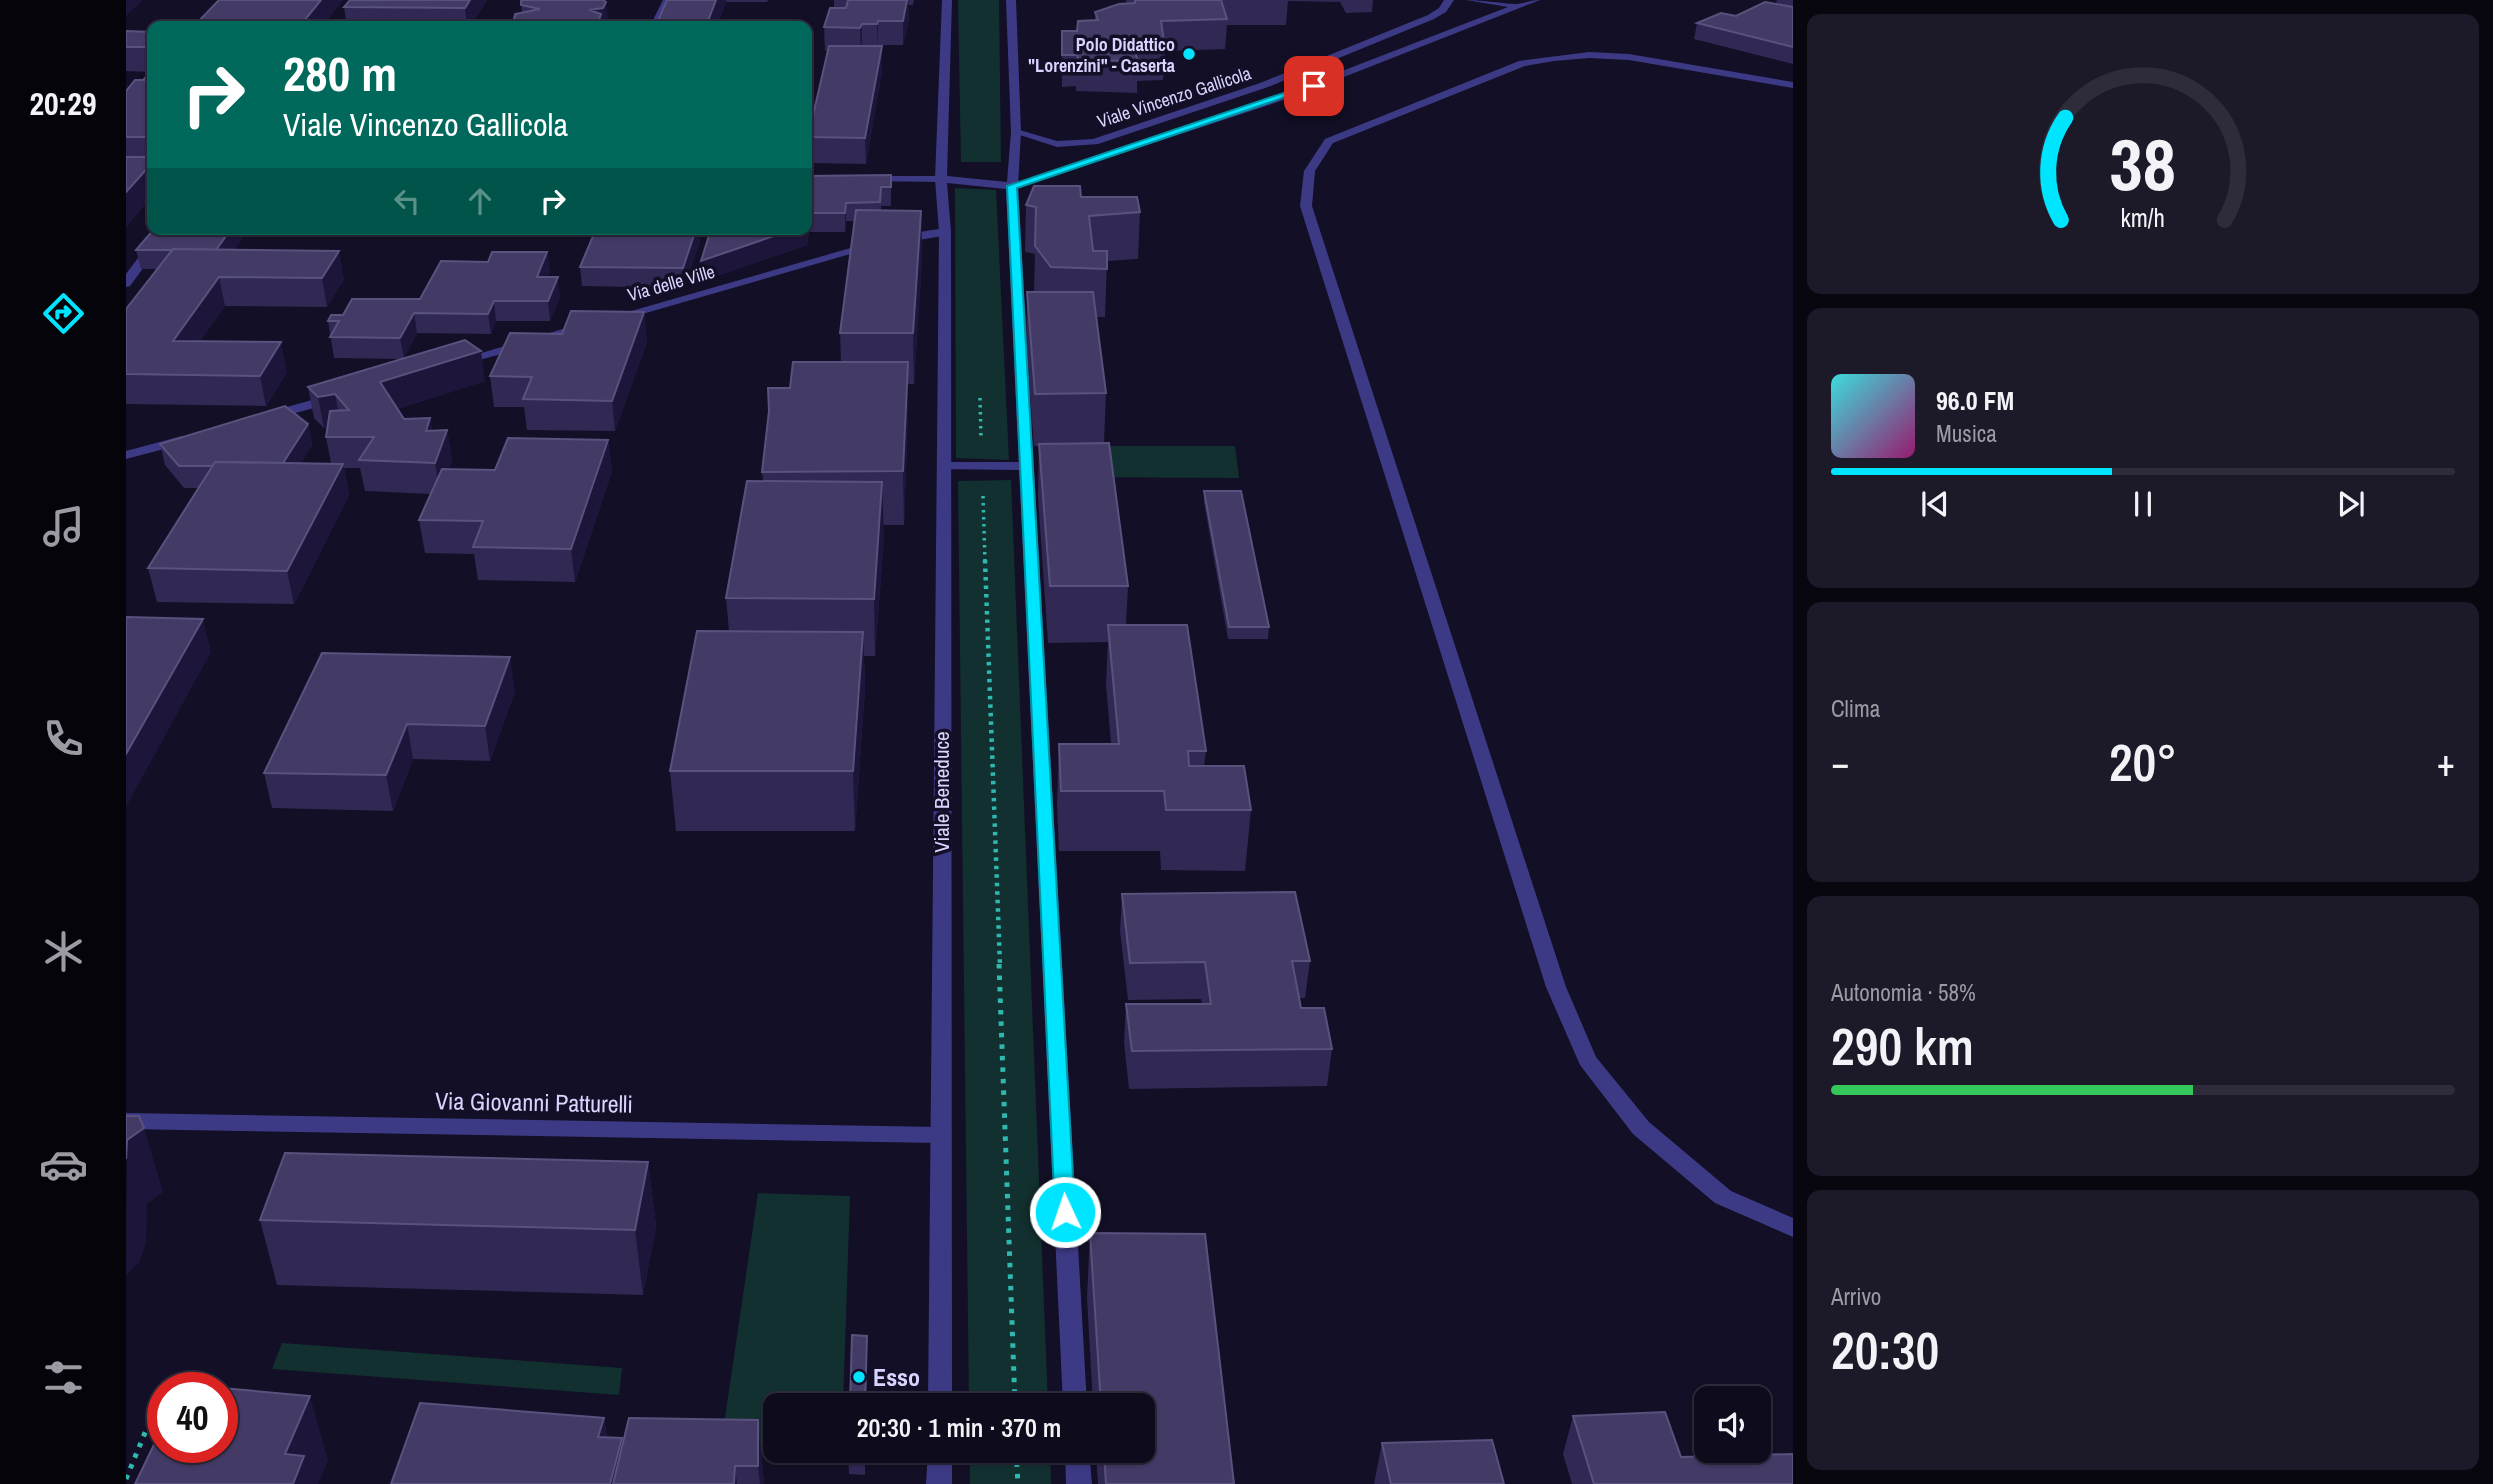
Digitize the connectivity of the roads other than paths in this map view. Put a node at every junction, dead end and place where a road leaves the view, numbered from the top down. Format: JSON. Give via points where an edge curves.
{"nodes":[{"id":1,"x":668,"y":0,"type":"edge"},
{"id":2,"x":947,"y":0,"type":"edge"},
{"id":3,"x":1011,"y":0,"type":"edge"},
{"id":4,"x":1449,"y":0,"type":"edge"},
{"id":5,"x":1471,"y":0,"type":"edge"},
{"id":6,"x":1534,"y":0,"type":"edge"},
{"id":7,"x":658,"y":21,"type":"edge"},
{"id":8,"x":1793,"y":85,"type":"edge"},
{"id":9,"x":1016,"y":132,"type":"junction"},
{"id":10,"x":860,"y":179,"type":"edge"},
{"id":11,"x":941,"y":180,"type":"junction"},
{"id":12,"x":1012,"y":186,"type":"junction"},
{"id":13,"x":944,"y":232,"type":"junction"},
{"id":14,"x":162,"y":235,"type":"edge"},
{"id":15,"x":126,"y":283,"type":"edge"},
{"id":16,"x":438,"y":368,"type":"edge"},
{"id":17,"x":345,"y":395,"type":"edge"},
{"id":18,"x":252,"y":421,"type":"edge"},
{"id":19,"x":200,"y":435,"type":"edge"},
{"id":20,"x":126,"y":455,"type":"edge"},
{"id":21,"x":942,"y":466,"type":"junction"},
{"id":22,"x":1026,"y":466,"type":"junction"},
{"id":23,"x":126,"y":1121,"type":"edge"},
{"id":24,"x":940,"y":1135,"type":"junction"},
{"id":25,"x":1793,"y":1228,"type":"edge"},
{"id":26,"x":940,"y":1393,"type":"edge"},
{"id":27,"x":1074,"y":1393,"type":"edge"},
{"id":28,"x":940,"y":1463,"type":"edge"},
{"id":29,"x":1078,"y":1463,"type":"edge"},
{"id":30,"x":939,"y":1484,"type":"edge"},
{"id":31,"x":1079,"y":1484,"type":"edge"}],
"edges":[{"from":1,"to":7,"type":"street"},
{"from":2,"to":11,"type":"street","name":"Viale Beneduce"},
{"from":3,"to":9,"type":"street"},
{"from":4,"to":9,"type":"street","name":"Viale Vincenzo Gallicola","via":[[1431,17],[1264,85],[1094,142],[1057,144]]},
{"from":5,"to":6,"type":"street","via":[[1520,5]]},
{"from":6,"to":12,"type":"street","name":"Viale Vincenzo Gallicola","via":[[1289,95]]},
{"from":8,"to":25,"type":"street","via":[[1629,57],[1589,55],[1523,63],[1329,141],[1312,161],[1303,184],[1306,206],[1548,961],[1587,1060],[1641,1128],[1723,1197]]},
{"from":9,"to":12,"type":"street"},
{"from":10,"to":11,"type":"street"},
{"from":11,"to":12,"type":"street"},
{"from":11,"to":13,"type":"street","name":"Viale Beneduce"},
{"from":12,"to":22,"type":"street"},
{"from":13,"to":16,"type":"street","name":"Via delle Ville","via":[[836,254]]},
{"from":13,"to":21,"type":"street","name":"Viale Beneduce"},
{"from":14,"to":15,"type":"street"},
{"from":17,"to":18,"type":"street"},
{"from":19,"to":20,"type":"street"},
{"from":21,"to":22,"type":"street"},
{"from":21,"to":24,"type":"street","name":"Viale Beneduce"},
{"from":22,"to":27,"type":"street"},
{"from":23,"to":24,"type":"street","name":"Via Giovanni Patturelli"},
{"from":24,"to":26,"type":"street","name":"Viale Beneduce"},
{"from":28,"to":30,"type":"street"},
{"from":29,"to":31,"type":"street"}]}
